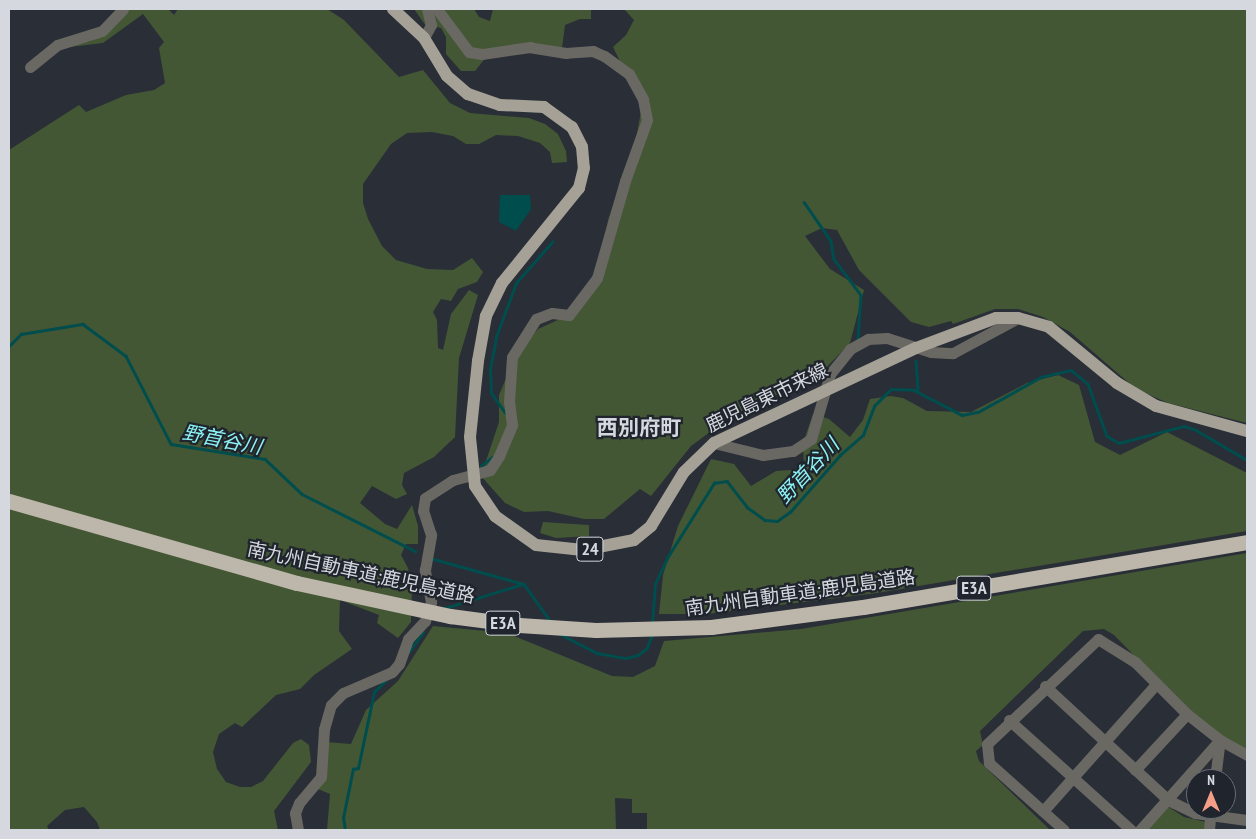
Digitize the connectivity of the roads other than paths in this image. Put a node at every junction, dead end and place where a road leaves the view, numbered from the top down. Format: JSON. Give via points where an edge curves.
{"nodes":[{"id":1,"x":123,"y":9,"type":"edge"},
{"id":2,"x":393,"y":9,"type":"edge"},
{"id":3,"x":427,"y":9,"type":"edge"},
{"id":4,"x":437,"y":9,"type":"edge"},
{"id":5,"x":424,"y":38,"type":"junction"},
{"id":6,"x":30,"y":67,"type":"dead end"},
{"id":7,"x":1018,"y":318,"type":"junction"},
{"id":8,"x":916,"y":348,"type":"junction"},
{"id":9,"x":826,"y":390,"type":"junction"},
{"id":10,"x":1247,"y":431,"type":"edge"},
{"id":11,"x":714,"y":443,"type":"junction"},
{"id":12,"x":473,"y":476,"type":"junction"},
{"id":13,"x":9,"y":501,"type":"edge"},
{"id":14,"x":1242,"y":543,"type":"edge"},
{"id":15,"x":1156,"y":684,"type":"junction"},
{"id":16,"x":1045,"y":686,"type":"junction"},
{"id":17,"x":1187,"y":714,"type":"junction"},
{"id":18,"x":1010,"y":720,"type":"junction"},
{"id":19,"x":1220,"y":740,"type":"junction"},
{"id":20,"x":1105,"y":741,"type":"junction"},
{"id":21,"x":1247,"y":755,"type":"edge"},
{"id":22,"x":1216,"y":769,"type":"edge"},
{"id":23,"x":1135,"y":770,"type":"junction"},
{"id":24,"x":1073,"y":778,"type":"junction"},
{"id":25,"x":1168,"y":800,"type":"junction"},
{"id":26,"x":1186,"y":809,"type":"edge"},
{"id":27,"x":1043,"y":812,"type":"junction"},
{"id":28,"x":298,"y":830,"type":"edge"},
{"id":29,"x":1064,"y":830,"type":"edge"},
{"id":30,"x":1131,"y":830,"type":"edge"},
{"id":31,"x":1140,"y":830,"type":"edge"}],
"edges":[{"from":1,"to":6,"type":"street","via":[[102,31],[57,45]]},
{"from":2,"to":5,"type":"main road","name":"鹿児島東市来線","number":"24"},
{"from":3,"to":5,"type":"street","via":[[431,25]]},
{"from":4,"to":12,"type":"street","via":[[469,52],[482,54],[530,47],[566,52],[593,51],[604,56],[630,74],[643,99],[647,120],[625,181],[597,278],[569,315],[545,315],[526,331],[512,357],[511,434],[490,470]]},
{"from":5,"to":12,"type":"main road","name":"鹿児島東市来線","number":"24","via":[[447,76],[468,94],[500,105],[544,107],[562,118],[578,138],[584,157],[583,178],[574,199],[514,265],[486,316],[471,422]]},
{"from":7,"to":8,"type":"main road","name":"鹿児島東市来線","number":"24","via":[[985,320]]},
{"from":7,"to":8,"type":"street","via":[[954,352],[942,354]]},
{"from":7,"to":10,"type":"main road","name":"鹿児島東市来線","number":"24","via":[[1049,327],[1117,383],[1142,399]]},
{"from":8,"to":9,"type":"main road","name":"鹿児島東市来線","number":"24"},
{"from":8,"to":9,"type":"street","via":[[887,338],[868,339],[850,349],[836,364]]},
{"from":9,"to":11,"type":"main road","name":"鹿児島東市来線","number":"24"},
{"from":9,"to":11,"type":"street","via":[[811,439],[793,451],[762,455]]},
{"from":11,"to":12,"type":"main road","name":"鹿児島東市来線","number":"24","via":[[684,472],[647,531],[634,540],[602,548],[546,548],[519,536],[495,516],[483,500]]},
{"from":12,"to":28,"type":"street","via":[[453,480],[425,498],[423,512],[431,534],[425,570],[431,602],[425,621],[408,639],[399,664],[392,672],[343,693],[331,705],[324,729],[321,777],[299,803],[295,813]]},
{"from":13,"to":14,"type":"highway","name":"南九州自動車道;鹿児島道路","number":"E3A","bridge":true,"via":[[297,583],[450,616],[596,630],[711,627],[863,607]]},
{"from":15,"to":16,"type":"street","via":[[1135,662],[1098,639]]},
{"from":15,"to":17,"type":"street"},
{"from":15,"to":20,"type":"street"},
{"from":16,"to":18,"type":"street"},
{"from":16,"to":20,"type":"street"},
{"from":17,"to":19,"type":"street"},
{"from":17,"to":23,"type":"street"},
{"from":18,"to":24,"type":"street"},
{"from":18,"to":27,"type":"street","via":[[987,744],[989,763]]},
{"from":19,"to":21,"type":"street"},
{"from":19,"to":22,"type":"street"},
{"from":19,"to":25,"type":"street"},
{"from":20,"to":23,"type":"street"},
{"from":20,"to":24,"type":"street"},
{"from":23,"to":25,"type":"street"},
{"from":24,"to":27,"type":"street"},
{"from":24,"to":30,"type":"street"},
{"from":25,"to":26,"type":"street"},
{"from":25,"to":31,"type":"street"},
{"from":27,"to":29,"type":"street"}]}
